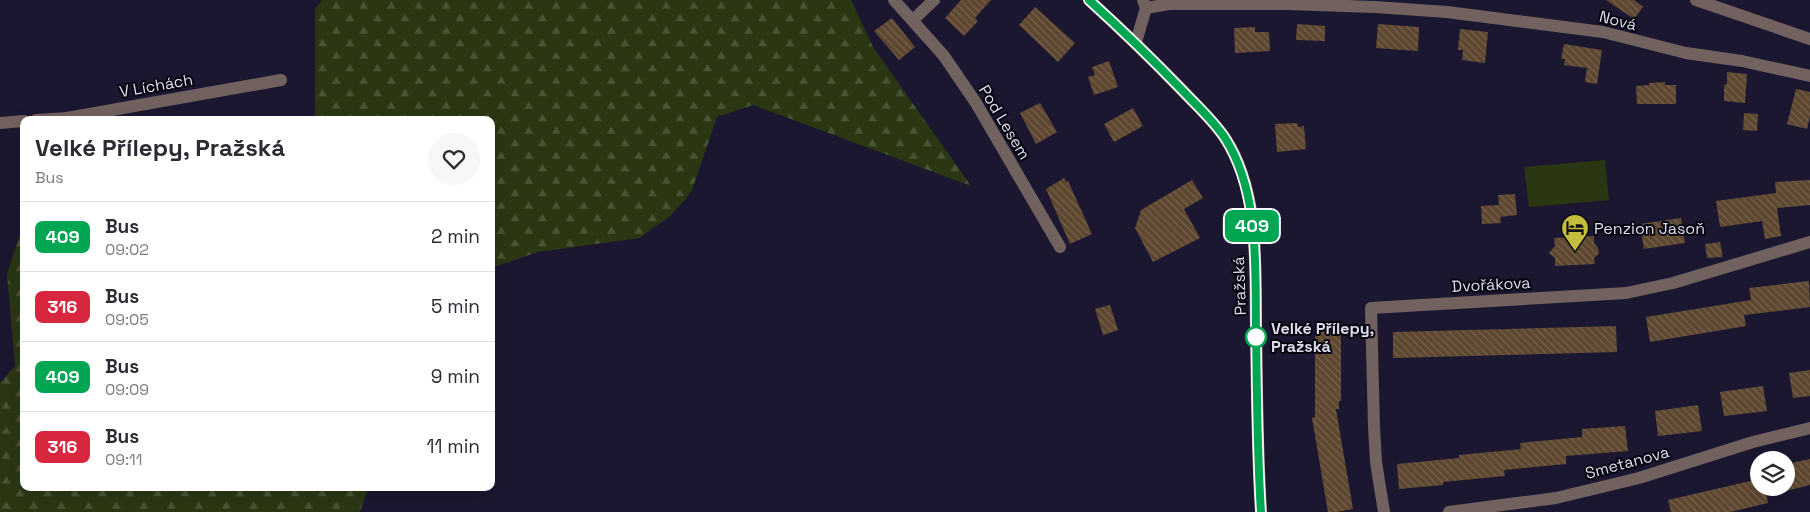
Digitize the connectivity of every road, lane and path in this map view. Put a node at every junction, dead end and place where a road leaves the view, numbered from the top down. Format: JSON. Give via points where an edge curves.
{"nodes":[{"id":1,"x":894,"y":0,"type":"edge"},
{"id":2,"x":934,"y":0,"type":"edge"},
{"id":3,"x":1089,"y":0,"type":"edge"},
{"id":4,"x":1696,"y":0,"type":"edge"},
{"id":5,"x":1145,"y":4,"type":"edge"},
{"id":6,"x":913,"y":20,"type":"junction"},
{"id":7,"x":1810,"y":40,"type":"edge"},
{"id":8,"x":1136,"y":42,"type":"junction"},
{"id":9,"x":1810,"y":76,"type":"edge"},
{"id":10,"x":281,"y":80,"type":"dead end"},
{"id":11,"x":78,"y":116,"type":"edge"},
{"id":12,"x":20,"y":121,"type":"edge"},
{"id":13,"x":0,"y":123,"type":"edge"},
{"id":14,"x":1810,"y":242,"type":"edge"},
{"id":15,"x":1060,"y":247,"type":"dead end"},
{"id":16,"x":1810,"y":428,"type":"edge"},
{"id":17,"x":1261,"y":512,"type":"edge"},
{"id":18,"x":1384,"y":512,"type":"edge"},
{"id":19,"x":1449,"y":512,"type":"edge"}],
"edges":[{"from":1,"to":6,"type":"street","name":"Pod Lesem"},
{"from":2,"to":6,"type":"street"},
{"from":3,"to":8,"type":"main road","name":"Pražská"},
{"from":4,"to":7,"type":"street"},
{"from":5,"to":8,"type":"street"},
{"from":5,"to":9,"type":"street","name":"Nová","via":[[1287,4],[1448,12],[1603,32],[1686,54]]},
{"from":6,"to":15,"type":"street","name":"Pod Lesem","via":[[944,56],[976,103]]},
{"from":8,"to":17,"type":"main road","name":"Pražská","via":[[1224,136],[1247,194],[1255,272]]},
{"from":10,"to":11,"type":"street","name":"V Líchách"},
{"from":12,"to":13,"type":"street"},
{"from":14,"to":18,"type":"street","name":"Dvořákova","via":[[1673,283],[1626,293],[1371,308],[1376,462]]},
{"from":16,"to":19,"type":"street","name":"Smetanova","via":[[1566,496]]}]}
